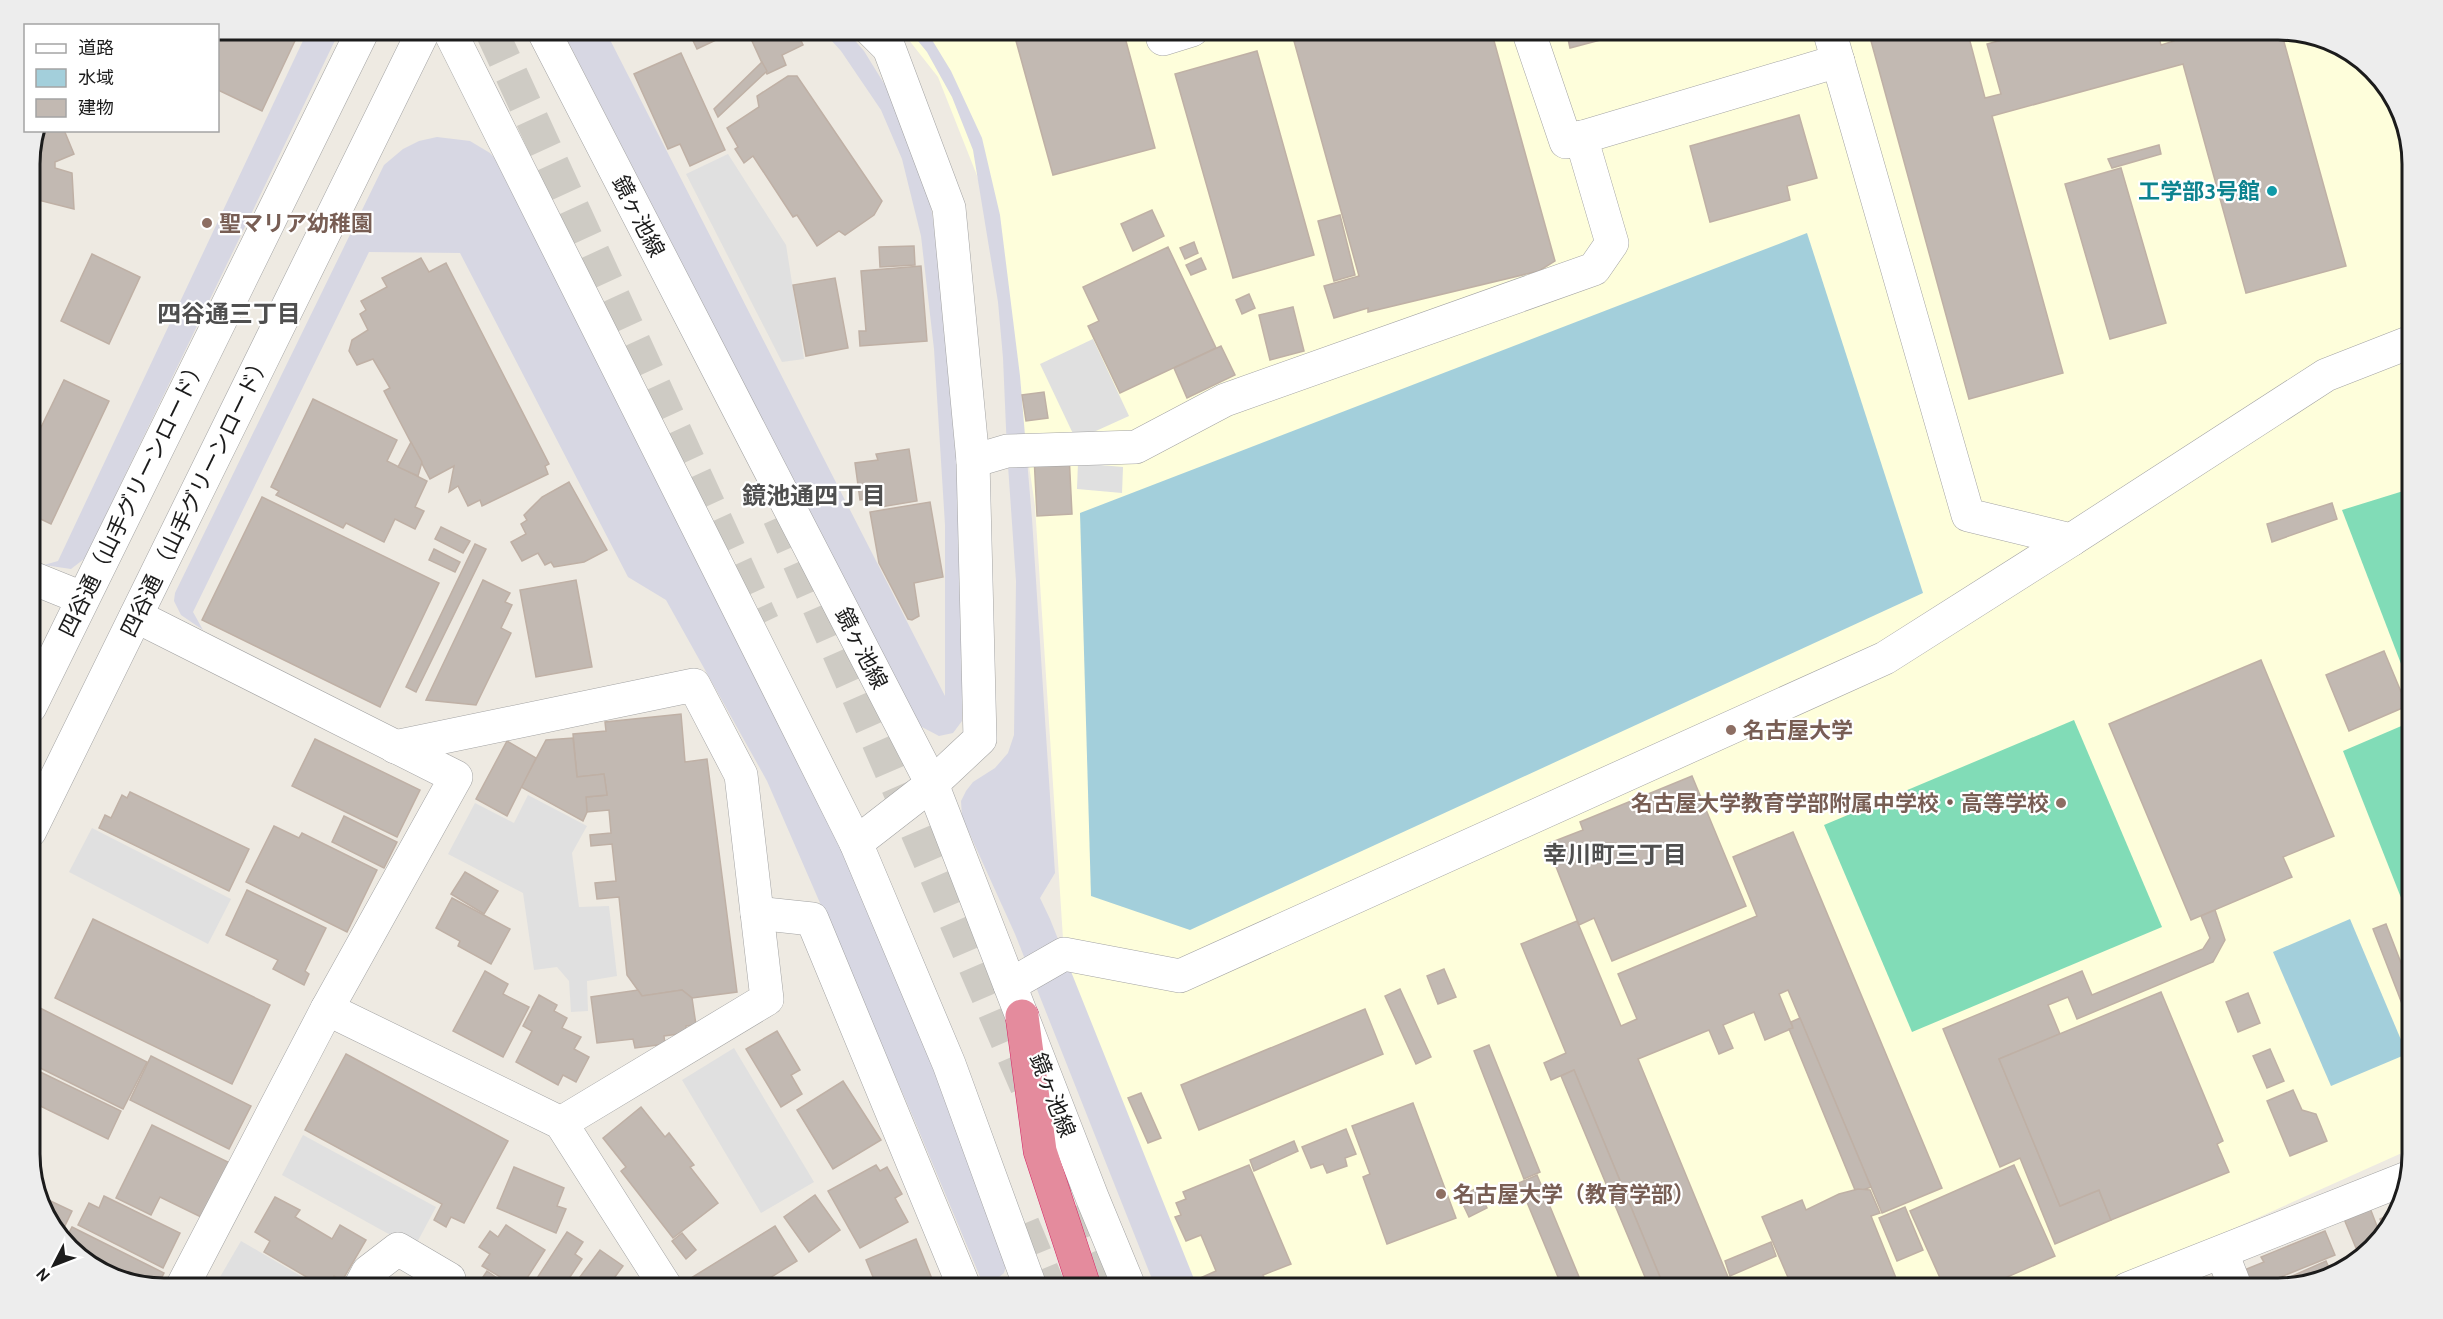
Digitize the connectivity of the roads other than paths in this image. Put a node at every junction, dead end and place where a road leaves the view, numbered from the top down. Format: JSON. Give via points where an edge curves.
{"nodes":[{"id":1,"x":1532,"y":40,"type":"edge"},
{"id":2,"x":358,"y":41,"type":"edge"},
{"id":3,"x":419,"y":41,"type":"edge"},
{"id":4,"x":454,"y":41,"type":"edge"},
{"id":5,"x":549,"y":41,"type":"edge"},
{"id":6,"x":882,"y":41,"type":"edge"},
{"id":7,"x":1834,"y":45,"type":"edge"},
{"id":8,"x":1581,"y":137,"type":"junction"},
{"id":9,"x":2402,"y":345,"type":"edge"},
{"id":10,"x":973,"y":461,"type":"junction"},
{"id":11,"x":2072,"y":540,"type":"junction"},
{"id":12,"x":41,"y":581,"type":"edge"},
{"id":13,"x":82,"y":598,"type":"junction"},
{"id":14,"x":136,"y":616,"type":"junction"},
{"id":15,"x":41,"y":683,"type":"edge"},
{"id":16,"x":395,"y":747,"type":"junction"},
{"id":17,"x":932,"y":784,"type":"junction"},
{"id":18,"x":41,"y":809,"type":"edge"},
{"id":19,"x":856,"y":843,"type":"junction"},
{"id":20,"x":757,"y":913,"type":"junction"},
{"id":21,"x":1010,"y":984,"type":"junction"},
{"id":22,"x":327,"y":1009,"type":"junction"},
{"id":23,"x":1022,"y":1016,"type":"junction"},
{"id":24,"x":561,"y":1123,"type":"junction"},
{"id":25,"x":2399,"y":1182,"type":"edge"},
{"id":26,"x":2222,"y":1253,"type":"junction"},
{"id":27,"x":187,"y":1278,"type":"edge"},
{"id":28,"x":365,"y":1278,"type":"edge"},
{"id":29,"x":447,"y":1278,"type":"edge"},
{"id":30,"x":660,"y":1278,"type":"edge"},
{"id":31,"x":960,"y":1278,"type":"edge"},
{"id":32,"x":1027,"y":1278,"type":"edge"},
{"id":33,"x":1081,"y":1278,"type":"edge"},
{"id":34,"x":1125,"y":1278,"type":"edge"},
{"id":35,"x":2156,"y":1278,"type":"edge"},
{"id":36,"x":2232,"y":1278,"type":"edge"}],
"edges":[{"from":1,"to":8,"type":"street","via":[[1566,142]]},
{"from":2,"to":13,"type":"street","name":"四谷通（山手グリーンロード）"},
{"from":3,"to":14,"type":"street","name":"四谷通 （山手グリーンロード）"},
{"from":4,"to":19,"type":"street"},
{"from":5,"to":17,"type":"street","name":"鏡ヶ池線"},
{"from":6,"to":10,"type":"street","via":[[889,48],[949,208]]},
{"from":7,"to":8,"type":"street"},
{"from":7,"to":11,"type":"street","via":[[1968,515]]},
{"from":8,"to":10,"type":"street","via":[[1612,243],[1594,269],[1225,400],[1136,447],[1007,451]]},
{"from":9,"to":11,"type":"street","via":[[2326,375]]},
{"from":10,"to":17,"type":"street","via":[[980,739]]},
{"from":11,"to":21,"type":"street","via":[[1885,658],[1180,976],[1064,954]]},
{"from":12,"to":13,"type":"street"},
{"from":13,"to":15,"type":"street","name":"四谷通（山手グリーンロード）"},
{"from":14,"to":16,"type":"street"},
{"from":14,"to":18,"type":"street","name":"四谷通 （山手グリーンロード）"},
{"from":16,"to":20,"type":"street","via":[[694,685],[741,775]]},
{"from":16,"to":22,"type":"street","via":[[456,777]]},
{"from":17,"to":19,"type":"street"},
{"from":17,"to":21,"type":"street","name":"鏡ヶ池線"},
{"from":19,"to":32,"type":"street","via":[[949,1064]]},
{"from":20,"to":24,"type":"street","via":[[767,999]]},
{"from":20,"to":31,"type":"street","via":[[812,919]]},
{"from":21,"to":23,"type":"street","name":"鏡ヶ池線"},
{"from":22,"to":24,"type":"street"},
{"from":22,"to":27,"type":"street"},
{"from":23,"to":33,"type":"highway","via":[[1040,1151]]},
{"from":23,"to":34,"type":"street","name":"鏡ヶ池線"},
{"from":24,"to":30,"type":"street"},
{"from":25,"to":26,"type":"street"},
{"from":26,"to":35,"type":"street"},
{"from":26,"to":36,"type":"street"},
{"from":28,"to":29,"type":"street","via":[[398,1249]]}]}
